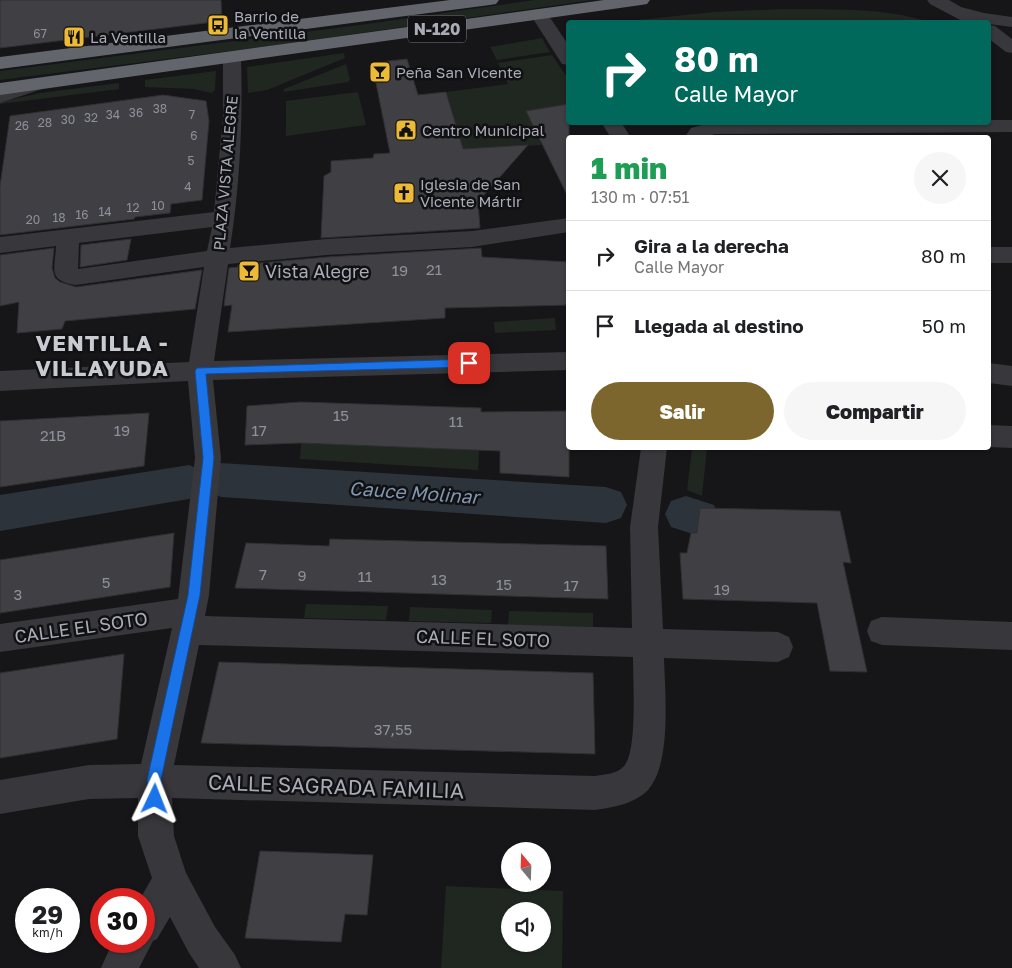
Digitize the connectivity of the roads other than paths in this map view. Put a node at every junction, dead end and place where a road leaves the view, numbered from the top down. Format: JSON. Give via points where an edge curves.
{"nodes":[{"id":1,"x":490,"y":0,"type":"edge"},
{"id":2,"x":641,"y":0,"type":"edge"},
{"id":3,"x":936,"y":0,"type":"edge"},
{"id":4,"x":961,"y":12,"type":"junction"},
{"id":5,"x":539,"y":14,"type":"junction"},
{"id":6,"x":974,"y":20,"type":"edge"},
{"id":7,"x":1012,"y":22,"type":"edge"},
{"id":8,"x":991,"y":32,"type":"edge"},
{"id":9,"x":1012,"y":48,"type":"edge"},
{"id":10,"x":566,"y":55,"type":"edge"},
{"id":11,"x":232,"y":58,"type":"junction"},
{"id":12,"x":0,"y":63,"type":"edge"},
{"id":13,"x":35,"y":85,"type":"junction"},
{"id":14,"x":0,"y":89,"type":"edge"},
{"id":15,"x":0,"y":97,"type":"edge"},
{"id":16,"x":1012,"y":126,"type":"edge"},
{"id":17,"x":696,"y":134,"type":"edge"},
{"id":18,"x":224,"y":218,"type":"junction"},
{"id":19,"x":566,"y":225,"type":"edge"},
{"id":20,"x":68,"y":236,"type":"junction"},
{"id":21,"x":0,"y":244,"type":"edge"},
{"id":22,"x":991,"y":255,"type":"edge"},
{"id":23,"x":1012,"y":255,"type":"edge"},
{"id":24,"x":218,"y":258,"type":"junction"},
{"id":25,"x":566,"y":361,"type":"edge"},
{"id":26,"x":200,"y":371,"type":"junction"},
{"id":27,"x":991,"y":373,"type":"edge"},
{"id":28,"x":1012,"y":376,"type":"edge"},
{"id":29,"x":0,"y":381,"type":"edge"},
{"id":30,"x":991,"y":436,"type":"edge"},
{"id":31,"x":1012,"y":437,"type":"edge"},
{"id":32,"x":654,"y":450,"type":"edge"},
{"id":33,"x":190,"y":621,"type":"junction"},
{"id":34,"x":882,"y":631,"type":"dead end"},
{"id":35,"x":1012,"y":636,"type":"edge"},
{"id":36,"x":0,"y":638,"type":"edge"},
{"id":37,"x":648,"y":643,"type":"junction"},
{"id":38,"x":778,"y":647,"type":"dead end"},
{"id":39,"x":154,"y":780,"type":"junction"},
{"id":40,"x":0,"y":797,"type":"edge"},
{"id":41,"x":171,"y":881,"type":"junction"},
{"id":42,"x":155,"y":908,"type":"edge"},
{"id":43,"x":127,"y":953,"type":"edge"},
{"id":44,"x":120,"y":968,"type":"edge"},
{"id":45,"x":222,"y":968,"type":"edge"}],
"edges":[{"from":1,"to":12,"type":"highway","number":"N-120"},
{"from":2,"to":5,"type":"highway","number":"N-120"},
{"from":3,"to":4,"type":"street"},
{"from":4,"to":6,"type":"street"},
{"from":4,"to":7,"type":"street"},
{"from":5,"to":10,"type":"street"},
{"from":5,"to":11,"type":"highway","number":"N-120"},
{"from":8,"to":9,"type":"street"},
{"from":11,"to":13,"type":"highway","number":"N-120"},
{"from":11,"to":18,"type":"street","name":"PLAZA VISTA ALEGRE","via":[[233,116]]},
{"from":13,"to":14,"type":"highway","number":"N-120"},
{"from":13,"to":15,"type":"street"},
{"from":16,"to":17,"type":"street","via":[[715,128]]},
{"from":18,"to":20,"type":"street"},
{"from":18,"to":24,"type":"street","name":"PLAZA VISTA ALEGRE"},
{"from":19,"to":24,"type":"street","via":[[472,239],[327,247]]},
{"from":20,"to":21,"type":"street"},
{"from":20,"to":24,"type":"street","via":[[66,274],[72,277]]},
{"from":22,"to":23,"type":"street"},
{"from":24,"to":26,"type":"street","name":"PLAZA VISTA ALEGRE"},
{"from":25,"to":26,"type":"street"},
{"from":26,"to":29,"type":"street"},
{"from":26,"to":33,"type":"street","name":"PLAZA VISTA ALEGRE","via":[[208,436],[208,466]]},
{"from":27,"to":28,"type":"street"},
{"from":30,"to":31,"type":"street"},
{"from":32,"to":37,"type":"street","via":[[645,510]]},
{"from":33,"to":36,"type":"street","name":"CALLE EL SOTO"},
{"from":33,"to":37,"type":"street","name":"CALLE EL SOTO"},
{"from":33,"to":39,"type":"street","name":"PLAZA VISTA ALEGRE"},
{"from":34,"to":35,"type":"street"},
{"from":37,"to":38,"type":"street","name":"CALLE EL SOTO"},
{"from":37,"to":39,"type":"street","name":"CALLE SAGRADA FAMILIA","via":[[645,756],[638,775],[615,791],[595,794]]},
{"from":39,"to":40,"type":"street","name":"CALLE SAGRADA FAMILIA","via":[[89,782]]},
{"from":39,"to":41,"type":"street","name":"PLAZA VISTA ALEGRE","via":[[156,836]]},
{"from":41,"to":42,"type":"street"},
{"from":41,"to":45,"type":"street","name":"PLAZA VISTA ALEGRE","via":[[202,940]]},
{"from":43,"to":44,"type":"street"}]}
